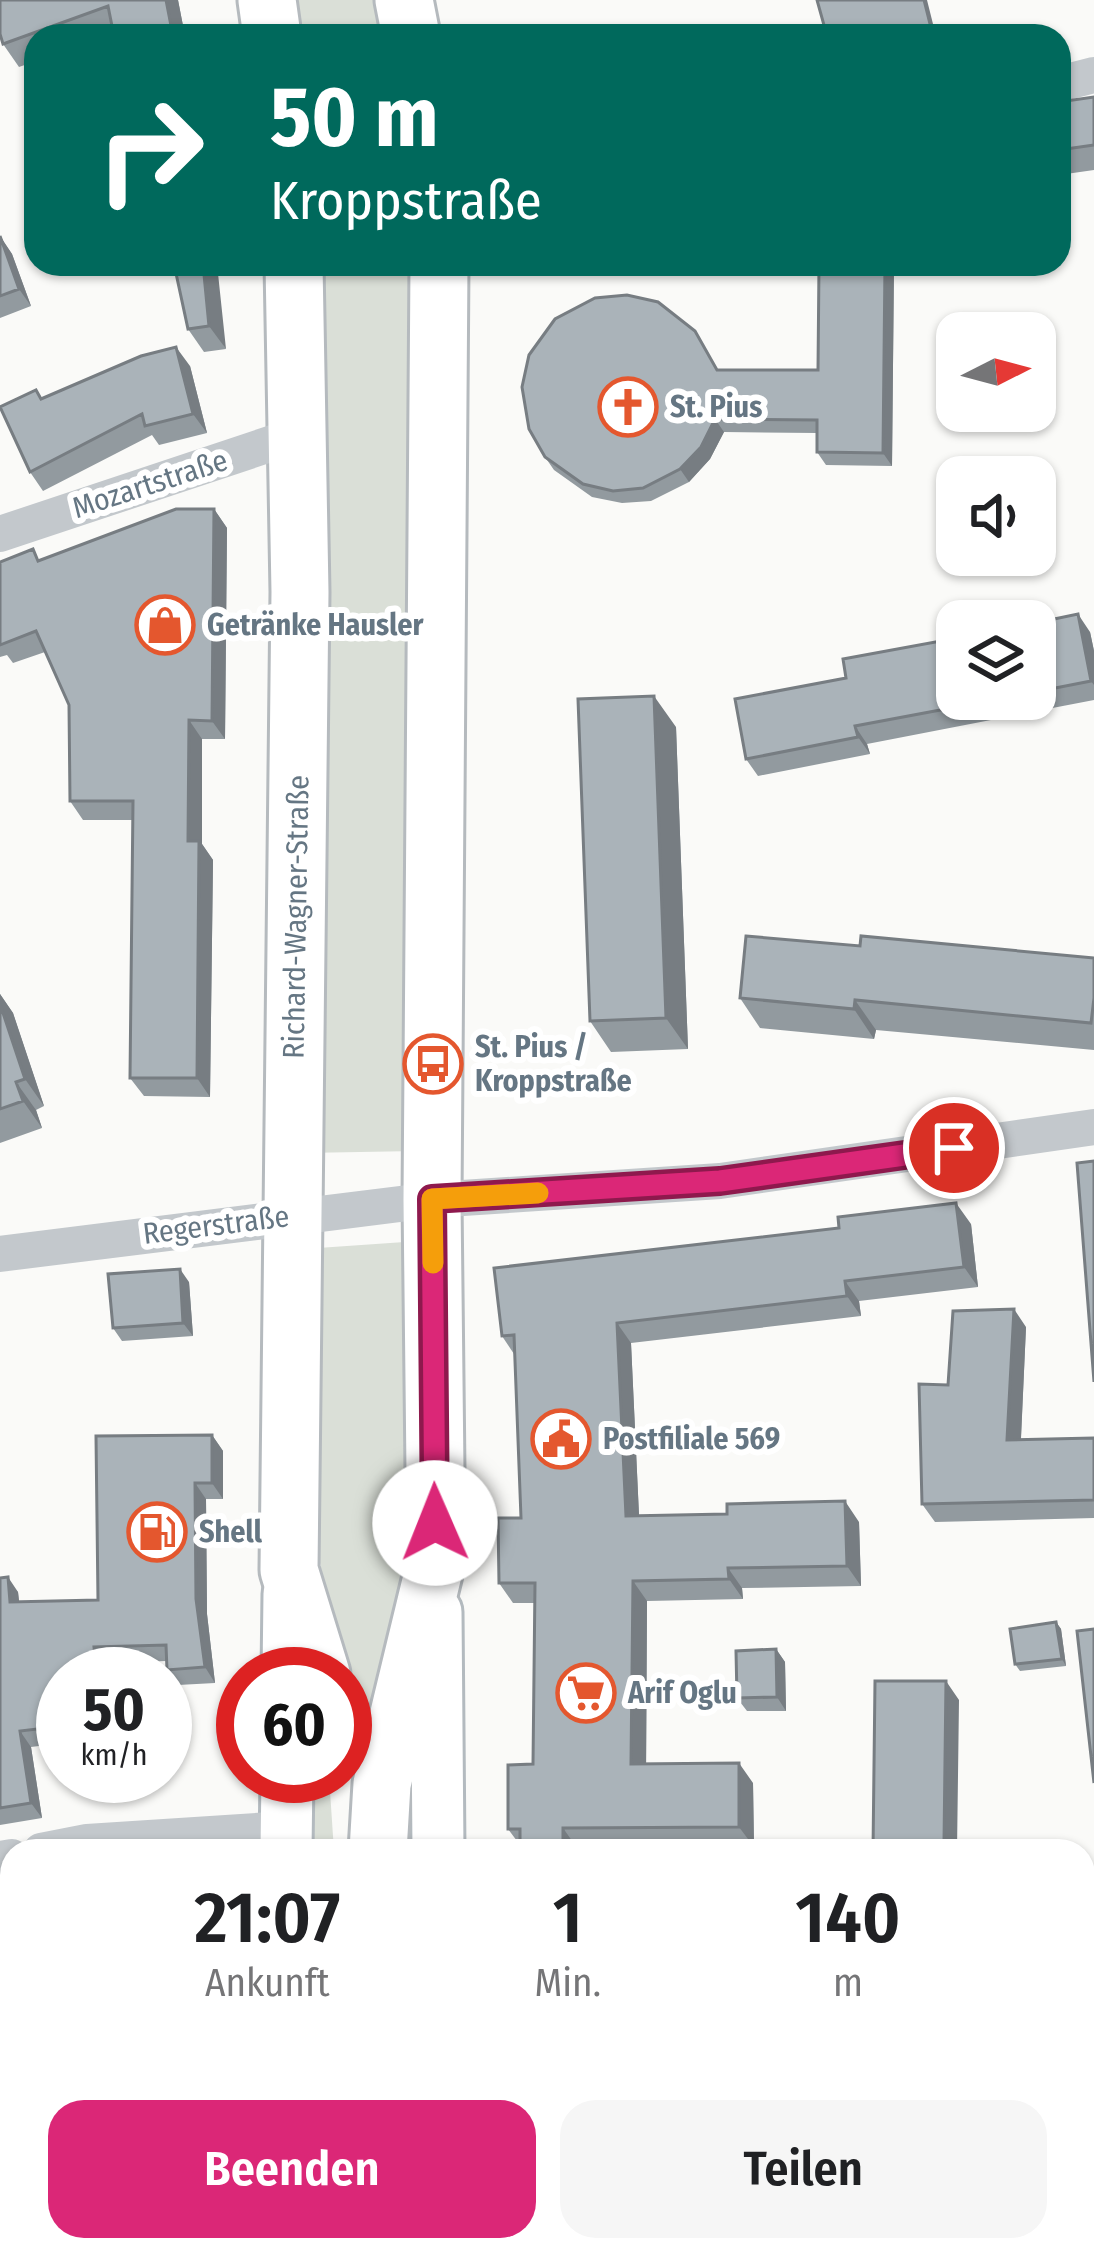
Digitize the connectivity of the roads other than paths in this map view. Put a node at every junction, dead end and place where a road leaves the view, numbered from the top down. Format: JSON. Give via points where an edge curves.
{"nodes":[{"id":1,"x":294,"y":276,"type":"edge"},
{"id":2,"x":439,"y":276,"type":"edge"},
{"id":3,"x":300,"y":434,"type":"junction"},
{"id":4,"x":0,"y":534,"type":"edge"},
{"id":5,"x":1094,"y":1127,"type":"edge"},
{"id":6,"x":432,"y":1199,"type":"junction"},
{"id":7,"x":293,"y":1216,"type":"junction"},
{"id":8,"x":0,"y":1254,"type":"edge"},
{"id":9,"x":436,"y":1561,"type":"junction"},
{"id":10,"x":289,"y":1570,"type":"junction"},
{"id":11,"x":288,"y":1647,"type":"edge"},
{"id":12,"x":313,"y":1647,"type":"edge"},
{"id":13,"x":287,"y":1803,"type":"edge"},
{"id":14,"x":350,"y":1803,"type":"edge"},
{"id":15,"x":286,"y":1839,"type":"edge"},
{"id":16,"x":355,"y":1839,"type":"edge"},
{"id":17,"x":379,"y":1839,"type":"edge"},
{"id":18,"x":438,"y":1839,"type":"edge"}],
"edges":[{"from":1,"to":3,"type":"main road","name":"Richard-Wagner-Straße"},
{"from":2,"to":6,"type":"main road"},
{"from":3,"to":4,"type":"street","name":"Mozartstraße"},
{"from":3,"to":7,"type":"main road","name":"Richard-Wagner-Straße"},
{"from":5,"to":6,"type":"street","name":"Regerstraße","via":[[720,1181]]},
{"from":6,"to":7,"type":"street","name":"Regerstraße"},
{"from":6,"to":9,"type":"main road"},
{"from":7,"to":8,"type":"street","name":"Regerstraße"},
{"from":7,"to":10,"type":"main road","name":"Richard-Wagner-Straße"},
{"from":9,"to":17,"type":"main road","via":[[382,1784]]},
{"from":9,"to":18,"type":"main road"},
{"from":10,"to":11,"type":"main road","name":"Richard-Wagner-Straße"},
{"from":10,"to":12,"type":"main road","name":"Richard-Wagner-Straße"},
{"from":13,"to":15,"type":"main road"},
{"from":14,"to":16,"type":"main road"}]}
